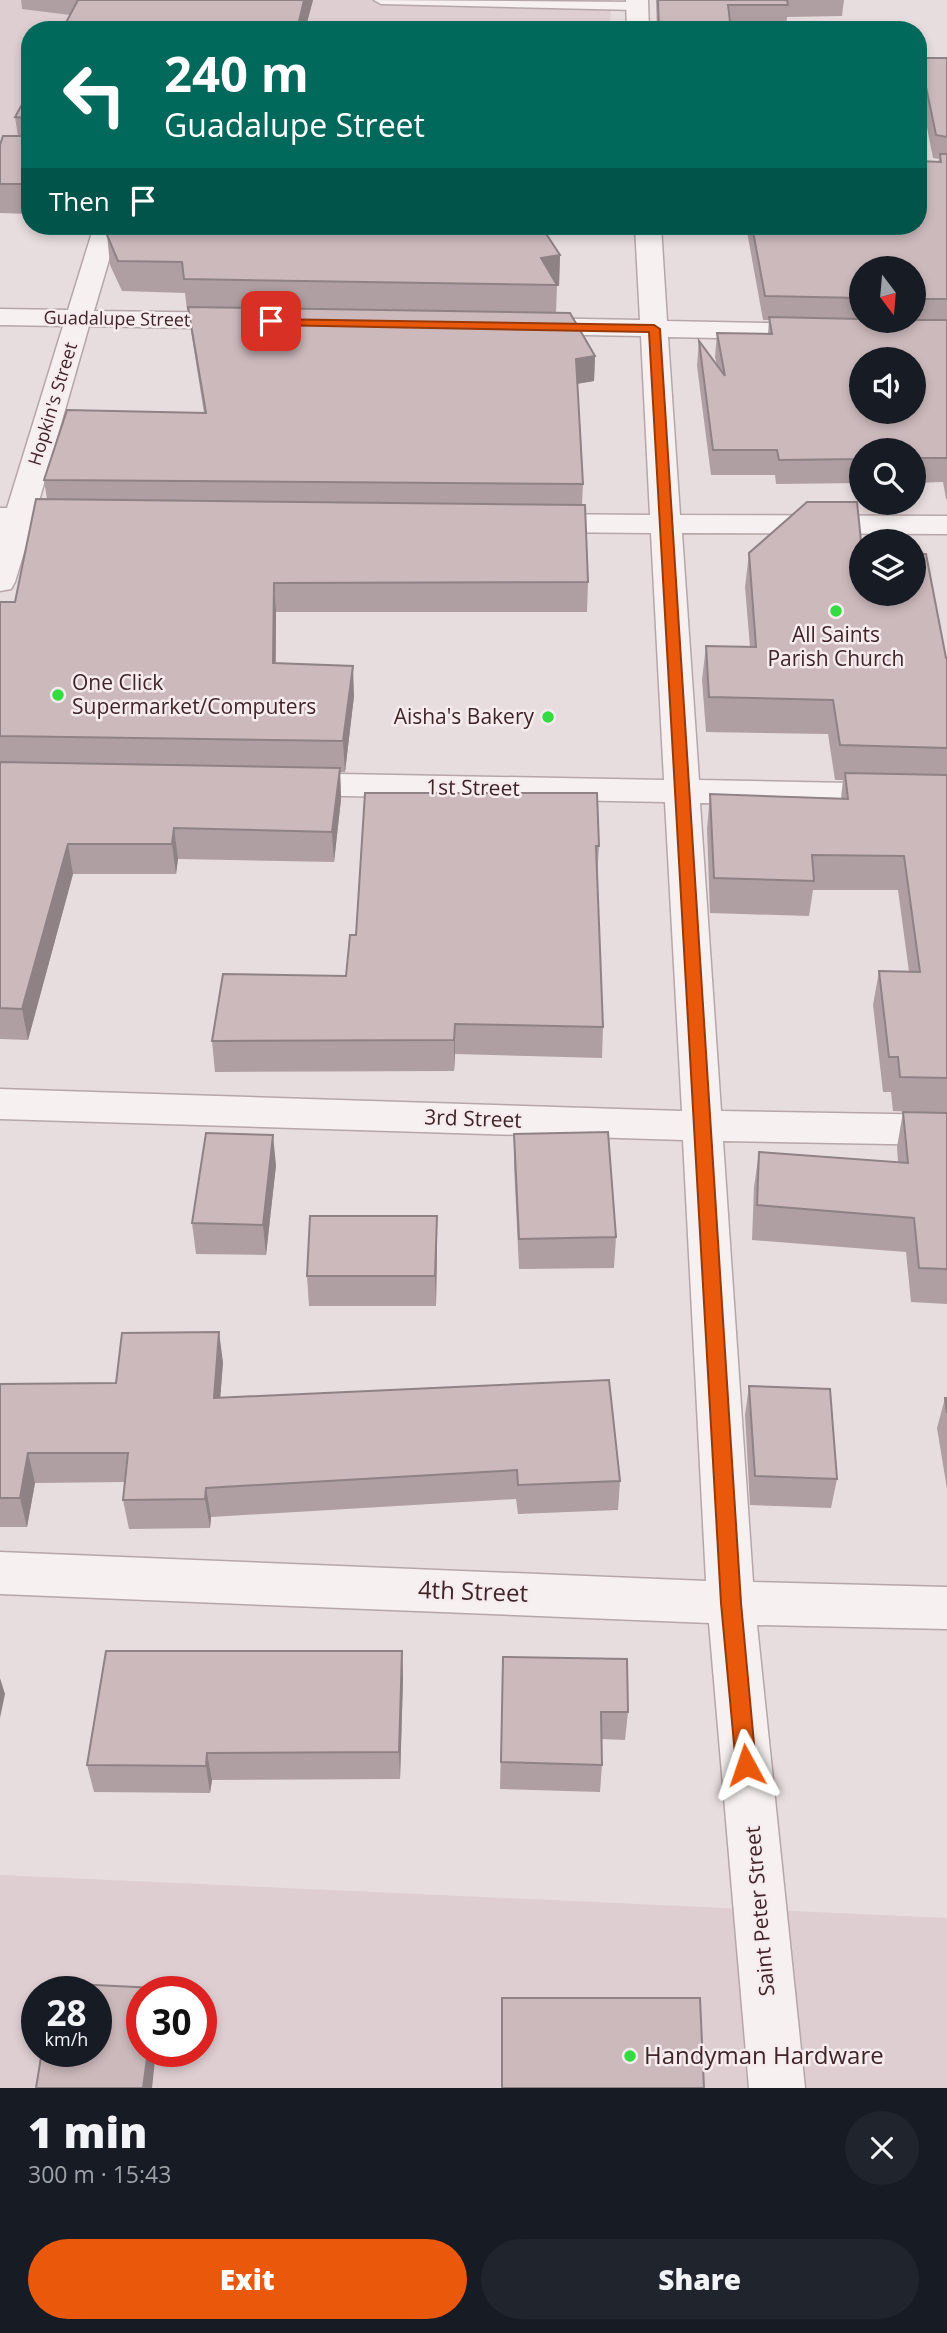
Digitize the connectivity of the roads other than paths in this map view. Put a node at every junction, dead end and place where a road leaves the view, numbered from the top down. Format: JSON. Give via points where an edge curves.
{"nodes":[{"id":1,"x":381,"y":0,"type":"edge"},
{"id":2,"x":470,"y":1,"type":"edge"},
{"id":3,"x":636,"y":3,"type":"edge"},
{"id":4,"x":637,"y":21,"type":"edge"},
{"id":5,"x":103,"y":235,"type":"edge"},
{"id":6,"x":649,"y":235,"type":"edge"},
{"id":7,"x":0,"y":317,"type":"edge"},
{"id":8,"x":79,"y":318,"type":"junction"},
{"id":9,"x":271,"y":321,"type":"edge"},
{"id":10,"x":504,"y":326,"type":"edge"},
{"id":11,"x":654,"y":329,"type":"junction"},
{"id":12,"x":849,"y":332,"type":"edge"},
{"id":13,"x":9,"y":517,"type":"edge"},
{"id":14,"x":115,"y":519,"type":"edge"},
{"id":15,"x":501,"y":523,"type":"edge"},
{"id":16,"x":666,"y":524,"type":"junction"},
{"id":17,"x":947,"y":525,"type":"edge"},
{"id":18,"x":0,"y":582,"type":"edge"},
{"id":19,"x":251,"y":783,"type":"edge"},
{"id":20,"x":683,"y":792,"type":"junction"},
{"id":21,"x":947,"y":796,"type":"edge"},
{"id":22,"x":0,"y":1104,"type":"edge"},
{"id":23,"x":703,"y":1126,"type":"junction"},
{"id":24,"x":947,"y":1130,"type":"edge"},
{"id":25,"x":0,"y":1573,"type":"edge"},
{"id":26,"x":731,"y":1603,"type":"junction"},
{"id":27,"x":947,"y":1608,"type":"edge"},
{"id":28,"x":777,"y":2088,"type":"edge"}],
"edges":[{"from":1,"to":2,"type":"lane"},
{"from":2,"to":3,"type":"lane"},
{"from":3,"to":4,"type":"street"},
{"from":5,"to":8,"type":"street","name":"Hopkin's Street"},
{"from":6,"to":11,"type":"street","name":"Saint Peter Street"},
{"from":7,"to":8,"type":"street","name":"Guadalupe Street"},
{"from":8,"to":9,"type":"street","name":"Guadalupe Street"},
{"from":8,"to":13,"type":"street","name":"Hopkin's Street"},
{"from":10,"to":11,"type":"street"},
{"from":11,"to":12,"type":"street"},
{"from":11,"to":16,"type":"street","name":"Saint Peter Street"},
{"from":13,"to":14,"type":"street"},
{"from":13,"to":18,"type":"street","name":"Hopkin's Street"},
{"from":15,"to":16,"type":"street"},
{"from":16,"to":17,"type":"street"},
{"from":16,"to":20,"type":"street","name":"Saint Peter Street"},
{"from":19,"to":20,"type":"street","name":"1st Street"},
{"from":20,"to":21,"type":"street","name":"1st Street"},
{"from":20,"to":23,"type":"street","name":"Saint Peter Street"},
{"from":22,"to":23,"type":"street","name":"3rd Street"},
{"from":23,"to":24,"type":"street","name":"3rd Street"},
{"from":23,"to":26,"type":"street","name":"Saint Peter Street"},
{"from":25,"to":26,"type":"street","name":"4th Street"},
{"from":26,"to":27,"type":"street","name":"4th Street"},
{"from":26,"to":28,"type":"street","name":"Saint Peter Street"}]}
